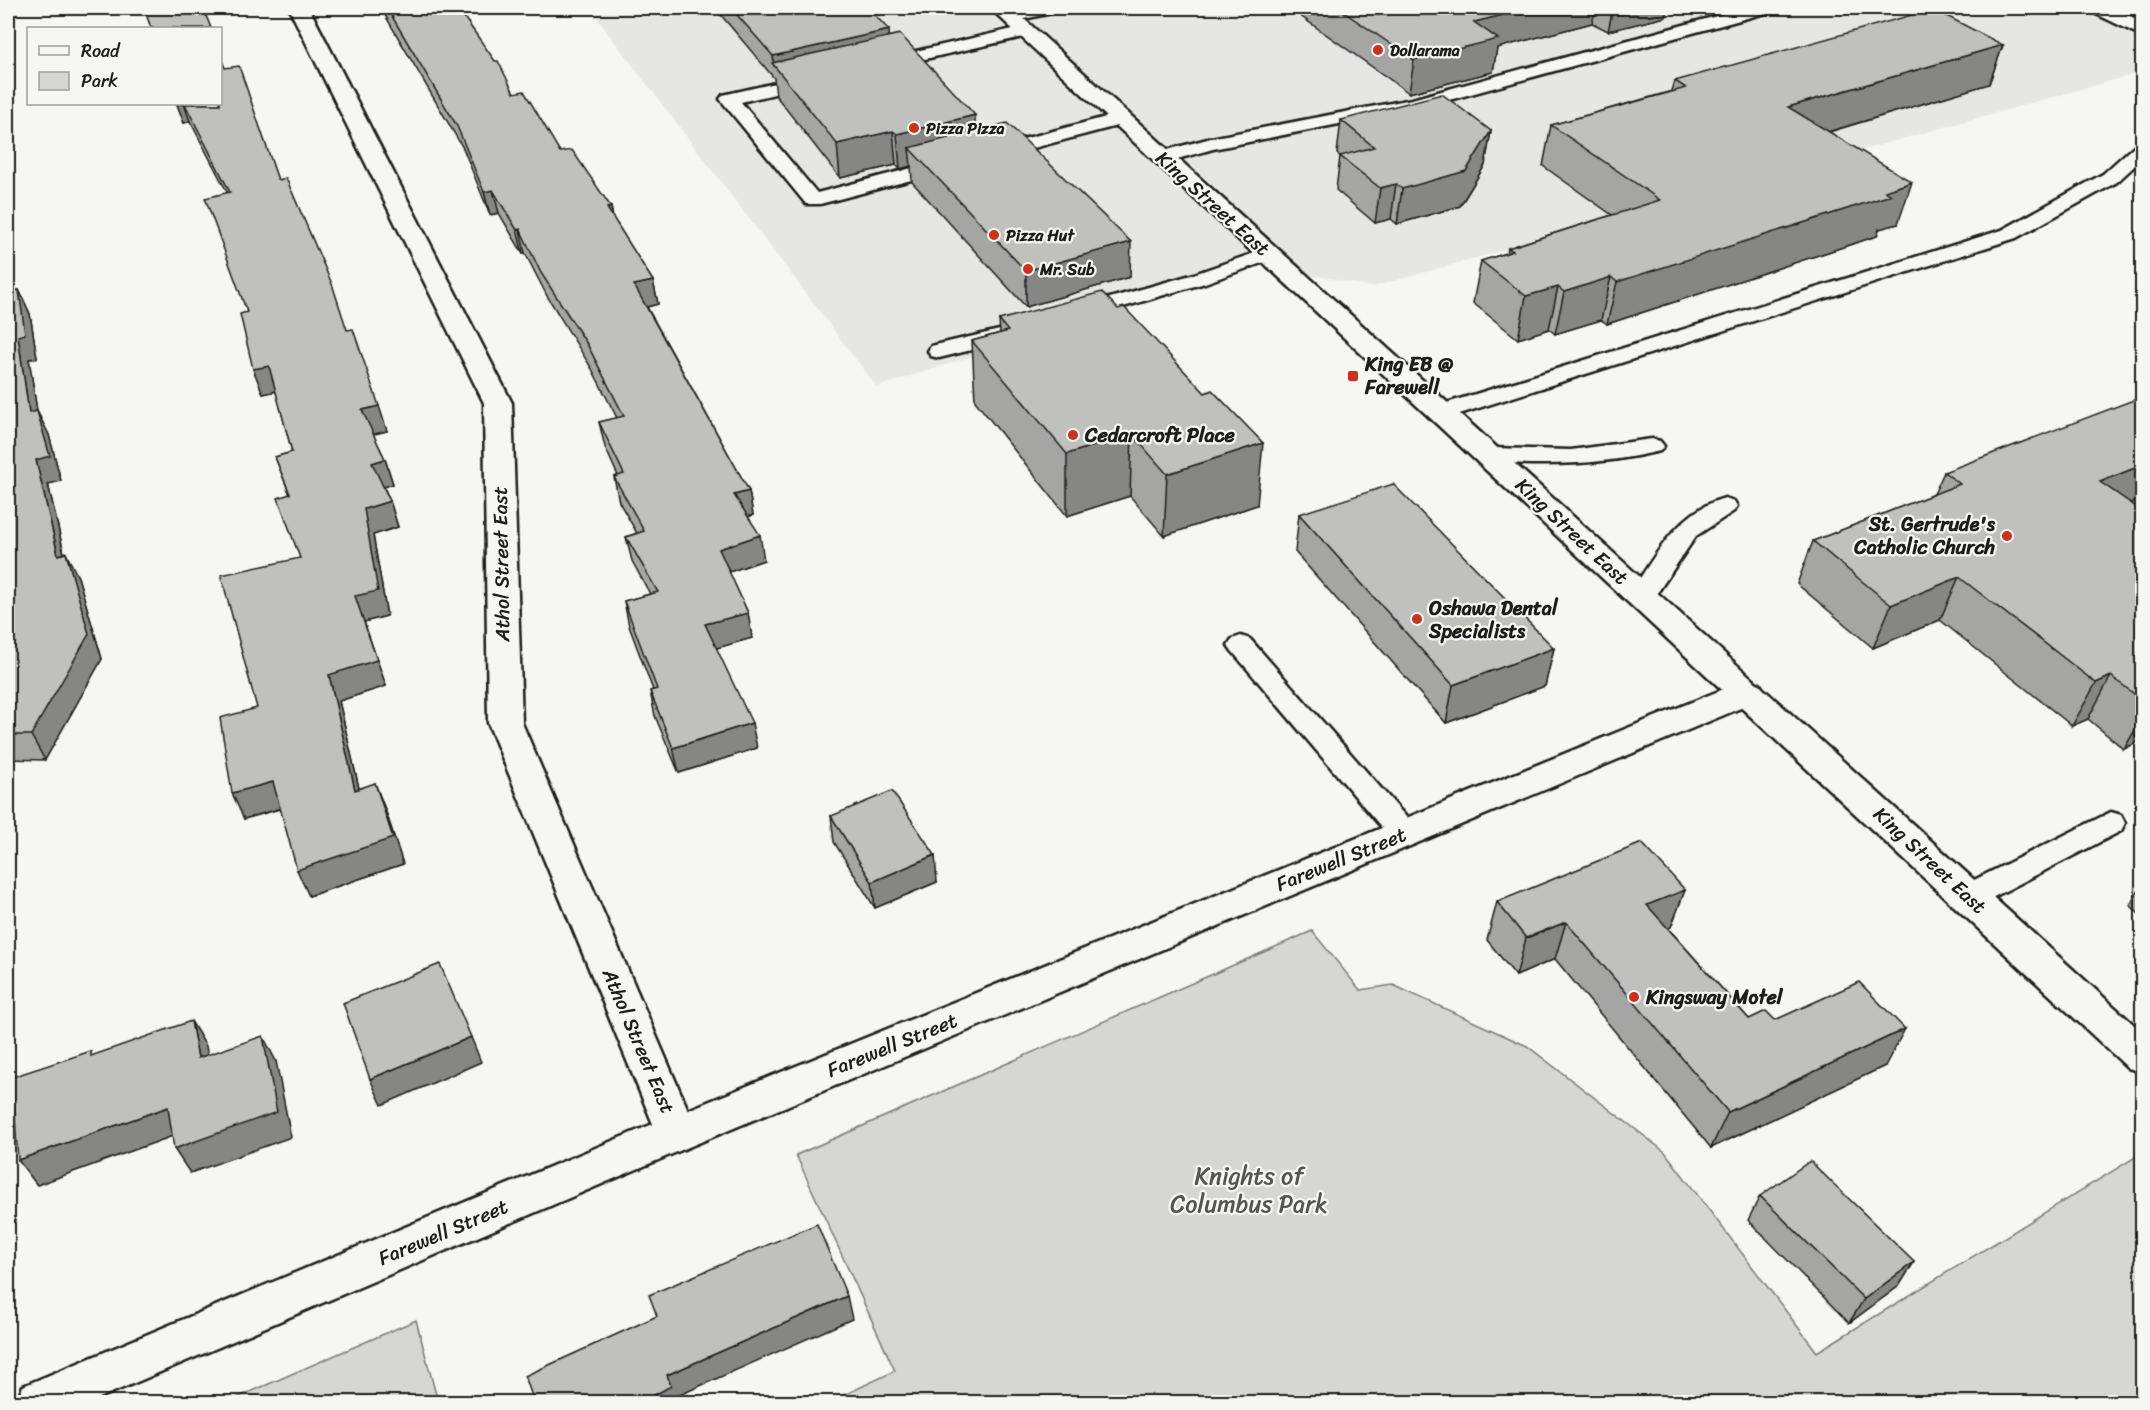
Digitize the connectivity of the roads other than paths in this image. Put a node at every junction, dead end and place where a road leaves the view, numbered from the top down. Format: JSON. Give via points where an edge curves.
{"nodes":[{"id":1,"x":299,"y":8,"type":"edge"},
{"id":2,"x":1050,"y":8,"type":"edge"},
{"id":3,"x":1763,"y":8,"type":"edge"},
{"id":4,"x":2099,"y":8,"type":"edge"},
{"id":5,"x":1012,"y":18,"type":"edge"},
{"id":6,"x":2142,"y":30,"type":"edge"},
{"id":7,"x":867,"y":67,"type":"edge"},
{"id":8,"x":833,"y":75,"type":"edge"},
{"id":9,"x":1119,"y":117,"type":"junction"},
{"id":10,"x":2142,"y":149,"type":"edge"},
{"id":11,"x":1163,"y":157,"type":"junction"},
{"id":12,"x":1269,"y":254,"type":"junction"},
{"id":13,"x":1060,"y":319,"type":"edge"},
{"id":14,"x":1025,"y":329,"type":"edge"},
{"id":15,"x":939,"y":351,"type":"dead end"},
{"id":16,"x":1442,"y":412,"type":"junction"},
{"id":17,"x":1652,"y":446,"type":"dead end"},
{"id":18,"x":1489,"y":456,"type":"junction"},
{"id":19,"x":1725,"y":506,"type":"dead end"},
{"id":20,"x":1642,"y":596,"type":"junction"},
{"id":21,"x":1241,"y":645,"type":"dead end"},
{"id":22,"x":1748,"y":692,"type":"junction"},
{"id":23,"x":2111,"y":823,"type":"dead end"},
{"id":24,"x":1404,"y":834,"type":"junction"},
{"id":25,"x":1969,"y":896,"type":"junction"},
{"id":26,"x":2142,"y":1056,"type":"edge"},
{"id":27,"x":678,"y":1133,"type":"junction"},
{"id":28,"x":39,"y":1402,"type":"edge"}],
"edges":[{"from":1,"to":27,"type":"street","name":"Athol Street East","via":[[498,403],[505,723]]},
{"from":2,"to":5,"type":"lane"},
{"from":3,"to":11,"type":"lane","via":[[1414,104]]},
{"from":4,"to":6,"type":"street"},
{"from":5,"to":7,"type":"lane"},
{"from":5,"to":9,"type":"street","name":"King Street East"},
{"from":8,"to":9,"type":"lane","via":[[729,99],[808,194]]},
{"from":9,"to":11,"type":"street","name":"King Street East"},
{"from":10,"to":16,"type":"lane","via":[[2110,178],[2009,234]]},
{"from":11,"to":12,"type":"street","name":"King Street East"},
{"from":12,"to":13,"type":"lane"},
{"from":12,"to":16,"type":"street","name":"King Street East"},
{"from":14,"to":15,"type":"lane"},
{"from":16,"to":18,"type":"street","name":"King Street East"},
{"from":17,"to":18,"type":"lane","via":[[1582,459]]},
{"from":18,"to":20,"type":"street","name":"King Street East"},
{"from":19,"to":20,"type":"lane","via":[[1687,530]]},
{"from":20,"to":22,"type":"street","name":"King Street East"},
{"from":21,"to":24,"type":"lane"},
{"from":22,"to":24,"type":"street","name":"Farewell Street"},
{"from":22,"to":25,"type":"street","name":"King Street East"},
{"from":23,"to":25,"type":"lane"},
{"from":24,"to":27,"type":"street","name":"Farewell Street"},
{"from":25,"to":26,"type":"street","name":"King Street East"},
{"from":27,"to":28,"type":"street","name":"Farewell Street"}]}
